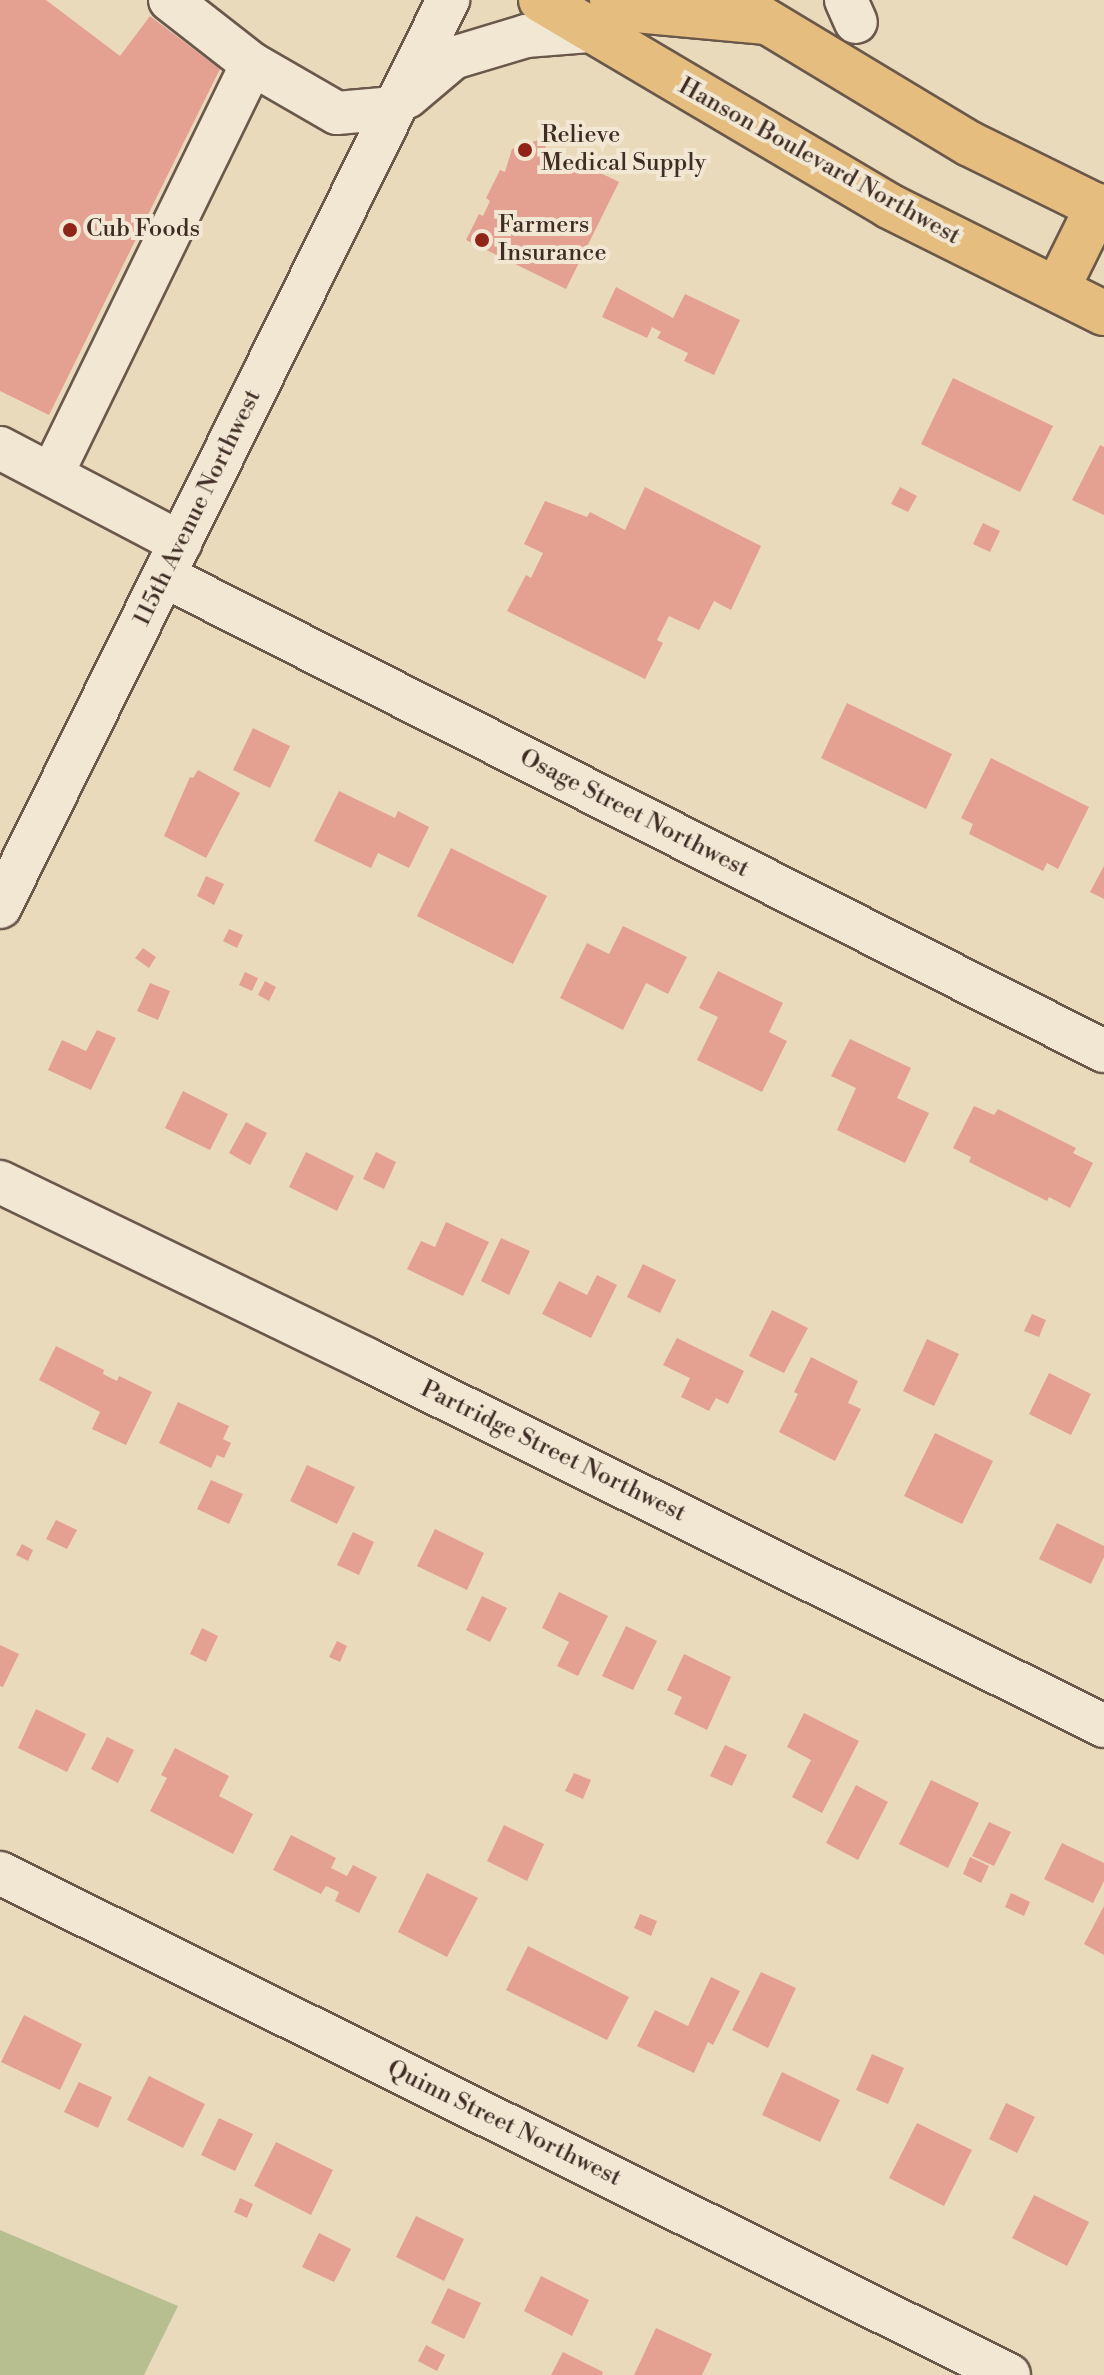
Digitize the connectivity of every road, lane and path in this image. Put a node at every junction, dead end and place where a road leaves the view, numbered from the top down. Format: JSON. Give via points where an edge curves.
{"nodes":[{"id":1,"x":170,"y":0,"type":"edge"},
{"id":2,"x":448,"y":0,"type":"edge"},
{"id":3,"x":541,"y":0,"type":"edge"},
{"id":4,"x":731,"y":0,"type":"edge"},
{"id":5,"x":600,"y":15,"type":"edge"},
{"id":6,"x":768,"y":22,"type":"junction"},
{"id":7,"x":252,"y":64,"type":"junction"},
{"id":8,"x":394,"y":108,"type":"junction"},
{"id":9,"x":1102,"y":203,"type":"edge"},
{"id":10,"x":1057,"y":289,"type":"junction"},
{"id":11,"x":1104,"y":313,"type":"edge"},
{"id":12,"x":0,"y":448,"type":"edge"},
{"id":13,"x":52,"y":474,"type":"junction"},
{"id":14,"x":172,"y":559,"type":"junction"},
{"id":15,"x":0,"y":907,"type":"edge"},
{"id":16,"x":1104,"y":1051,"type":"edge"},
{"id":17,"x":0,"y":1182,"type":"edge"},
{"id":18,"x":1104,"y":1726,"type":"edge"},
{"id":19,"x":0,"y":1873,"type":"edge"},
{"id":20,"x":1009,"y":2375,"type":"edge"}],
"edges":[{"from":1,"to":7,"type":"street"},
{"from":2,"to":8,"type":"street","name":"115th Avenue Northwest"},
{"from":3,"to":5,"type":"main road","name":"Hanson Boulevard Northwest"},
{"from":4,"to":6,"type":"main road"},
{"from":5,"to":6,"type":"main road","via":[[625,9]]},
{"from":5,"to":8,"type":"street","name":"115th Avenue Northwest","via":[[453,58]]},
{"from":5,"to":10,"type":"main road","name":"Hanson Boulevard Northwest","via":[[889,206]]},
{"from":6,"to":9,"type":"main road","via":[[970,144]]},
{"from":7,"to":8,"type":"street","via":[[337,113]]},
{"from":7,"to":13,"type":"street"},
{"from":8,"to":14,"type":"street","name":"115th Avenue Northwest"},
{"from":9,"to":10,"type":"main road"},
{"from":10,"to":11,"type":"main road","name":"Hanson Boulevard Northwest"},
{"from":12,"to":13,"type":"street","name":"Osage Street Northwest"},
{"from":13,"to":14,"type":"street","name":"Osage Street Northwest"},
{"from":14,"to":15,"type":"street","name":"115th Avenue Northwest"},
{"from":14,"to":16,"type":"street","name":"Osage Street Northwest"},
{"from":17,"to":18,"type":"street","name":"Partridge Street Northwest"},
{"from":19,"to":20,"type":"street","name":"Quinn Street Northwest"}]}
